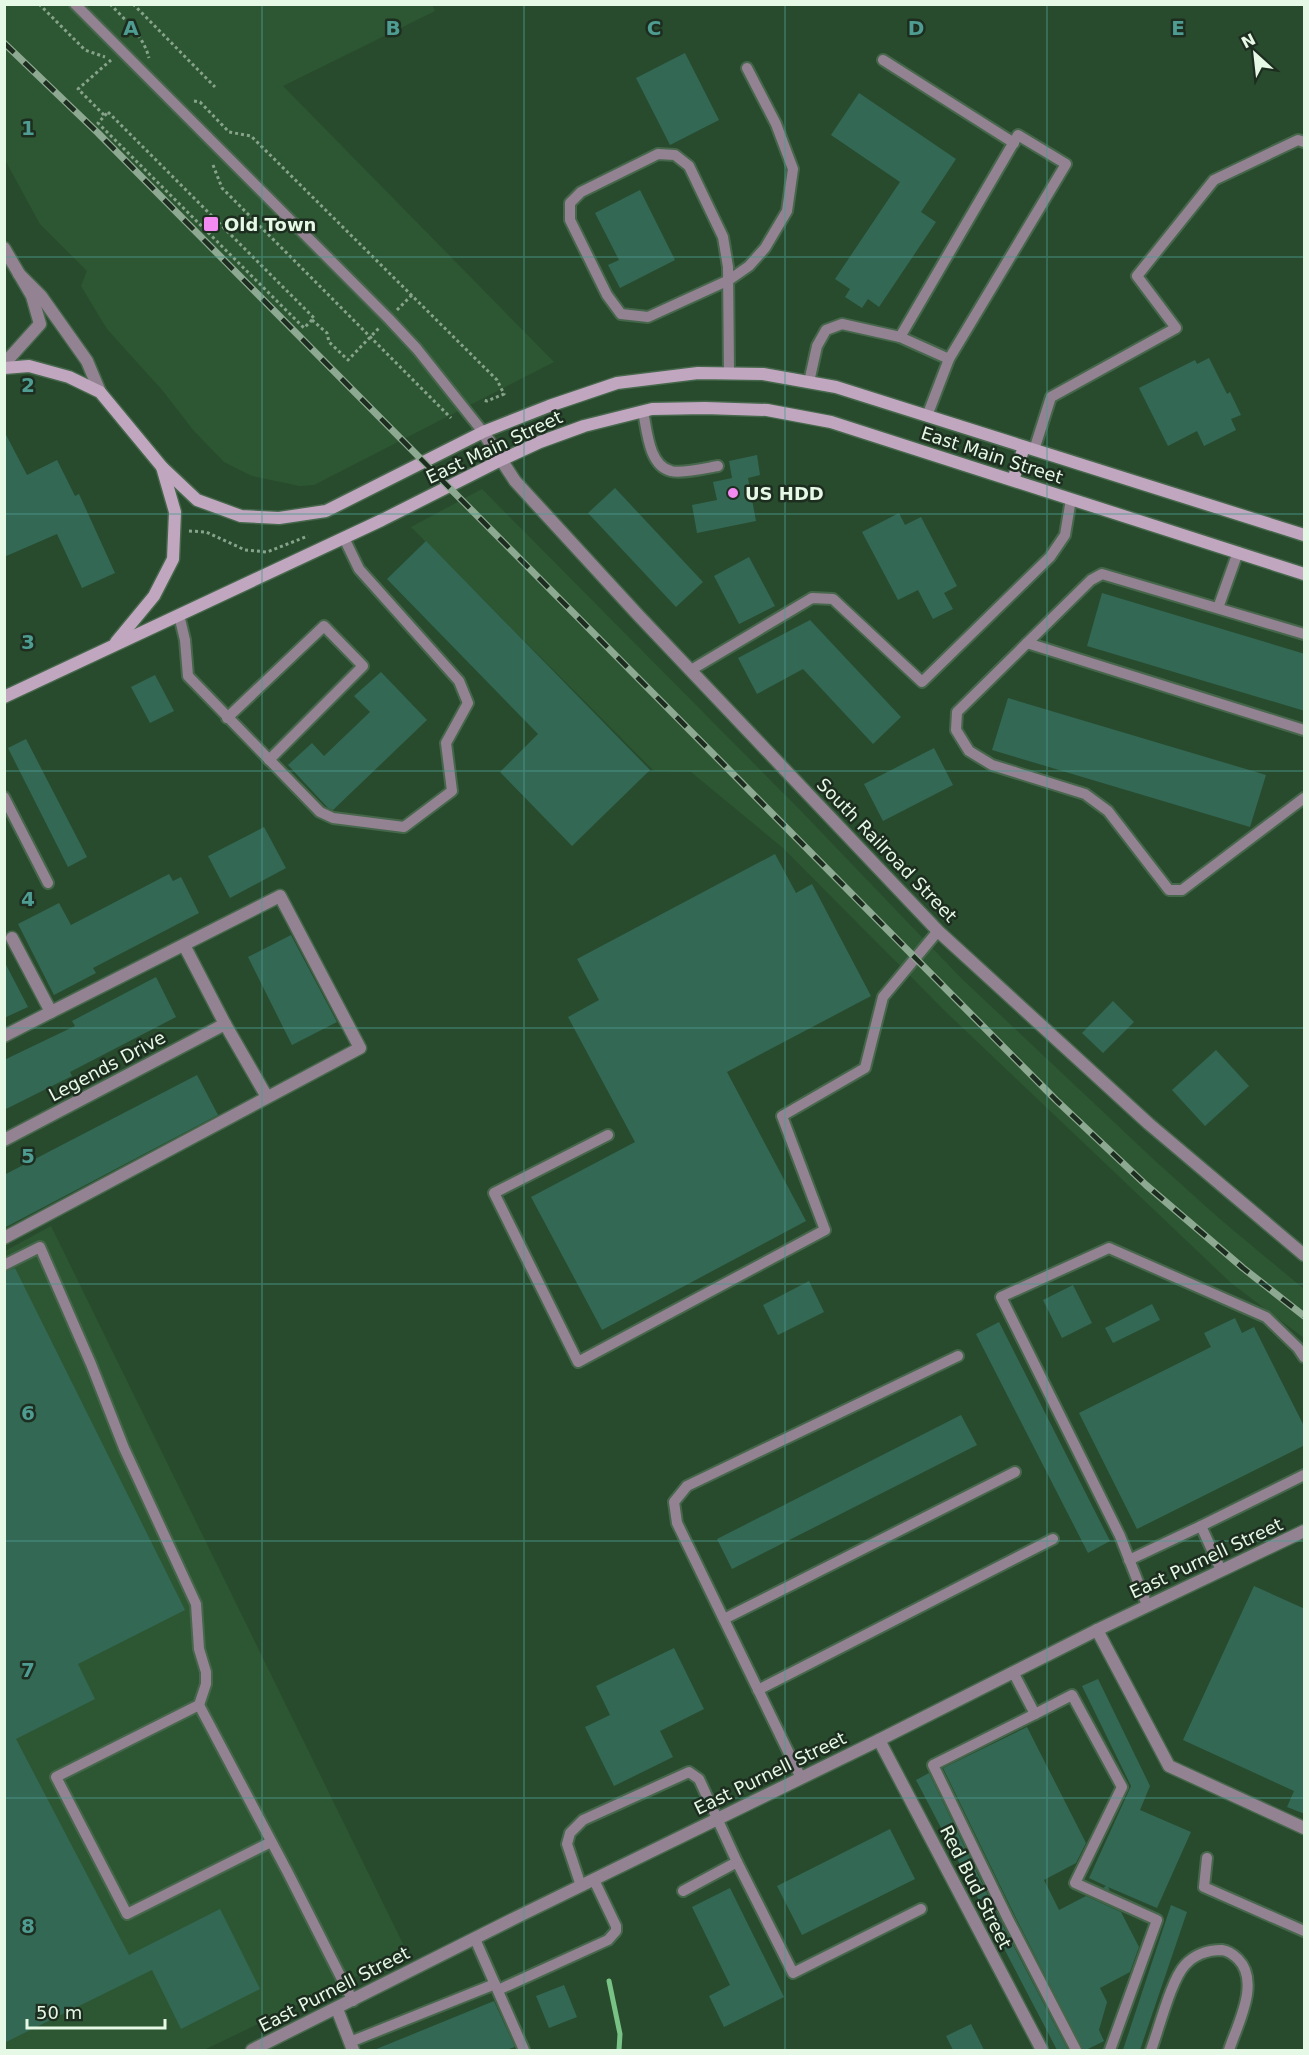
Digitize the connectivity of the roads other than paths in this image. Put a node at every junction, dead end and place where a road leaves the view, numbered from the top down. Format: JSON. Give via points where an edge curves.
{"nodes":[{"id":1,"x":75,"y":4,"type":"edge"},
{"id":2,"x":883,"y":60,"type":"dead end"},
{"id":3,"x":747,"y":68,"type":"dead end"},
{"id":4,"x":1305,"y":142,"type":"edge"},
{"id":5,"x":1014,"y":143,"type":"junction"},
{"id":6,"x":4,"y":248,"type":"edge"},
{"id":7,"x":19,"y":274,"type":"junction"},
{"id":8,"x":729,"y":280,"type":"junction"},
{"id":9,"x":900,"y":337,"type":"junction"},
{"id":10,"x":949,"y":358,"type":"junction"},
{"id":11,"x":4,"y":366,"type":"edge"},
{"id":12,"x":729,"y":374,"type":"junction"},
{"id":13,"x":809,"y":382,"type":"junction"},
{"id":14,"x":100,"y":392,"type":"junction"},
{"id":15,"x":643,"y":411,"type":"junction"},
{"id":16,"x":927,"y":416,"type":"junction"},
{"id":17,"x":483,"y":432,"type":"junction"},
{"id":18,"x":1029,"y":448,"type":"junction"},
{"id":19,"x":501,"y":460,"type":"junction"},
{"id":20,"x":718,"y":466,"type":"dead end"},
{"id":21,"x":162,"y":467,"type":"junction"},
{"id":22,"x":1013,"y":480,"type":"junction"},
{"id":23,"x":1071,"y":500,"type":"junction"},
{"id":24,"x":1305,"y":535,"type":"edge"},
{"id":25,"x":344,"y":538,"type":"junction"},
{"id":26,"x":1238,"y":552,"type":"junction"},
{"id":27,"x":1305,"y":574,"type":"edge"},
{"id":28,"x":1218,"y":608,"type":"junction"},
{"id":29,"x":179,"y":615,"type":"junction"},
{"id":30,"x":1305,"y":634,"type":"edge"},
{"id":31,"x":1027,"y":643,"type":"junction"},
{"id":32,"x":114,"y":646,"type":"junction"},
{"id":33,"x":691,"y":670,"type":"junction"},
{"id":34,"x":4,"y":697,"type":"edge"},
{"id":35,"x":227,"y":718,"type":"junction"},
{"id":36,"x":1305,"y":730,"type":"edge"},
{"id":37,"x":268,"y":760,"type":"junction"},
{"id":38,"x":4,"y":797,"type":"edge"},
{"id":39,"x":1305,"y":798,"type":"edge"},
{"id":40,"x":48,"y":883,"type":"dead end"},
{"id":41,"x":938,"y":931,"type":"junction"},
{"id":42,"x":12,"y":938,"type":"dead end"},
{"id":43,"x":184,"y":945,"type":"junction"},
{"id":44,"x":51,"y":1012,"type":"junction"},
{"id":45,"x":225,"y":1024,"type":"junction"},
{"id":46,"x":4,"y":1036,"type":"edge"},
{"id":47,"x":267,"y":1097,"type":"junction"},
{"id":48,"x":608,"y":1135,"type":"dead end"},
{"id":49,"x":4,"y":1140,"type":"edge"},
{"id":50,"x":4,"y":1238,"type":"edge"},
{"id":51,"x":1305,"y":1255,"type":"edge"},
{"id":52,"x":4,"y":1264,"type":"edge"},
{"id":53,"x":958,"y":1356,"type":"dead end"},
{"id":54,"x":1305,"y":1357,"type":"edge"},
{"id":55,"x":1015,"y":1472,"type":"dead end"},
{"id":56,"x":1305,"y":1475,"type":"edge"},
{"id":57,"x":1201,"y":1526,"type":"junction"},
{"id":58,"x":1305,"y":1531,"type":"edge"},
{"id":59,"x":1053,"y":1539,"type":"dead end"},
{"id":60,"x":1130,"y":1560,"type":"junction"},
{"id":61,"x":1221,"y":1570,"type":"junction"},
{"id":62,"x":1147,"y":1605,"type":"junction"},
{"id":63,"x":724,"y":1619,"type":"junction"},
{"id":64,"x":1097,"y":1629,"type":"junction"},
{"id":65,"x":1013,"y":1672,"type":"junction"},
{"id":66,"x":758,"y":1690,"type":"junction"},
{"id":67,"x":199,"y":1705,"type":"junction"},
{"id":68,"x":1035,"y":1714,"type":"junction"},
{"id":69,"x":879,"y":1740,"type":"junction"},
{"id":70,"x":801,"y":1778,"type":"junction"},
{"id":71,"x":717,"y":1819,"type":"junction"},
{"id":72,"x":1305,"y":1828,"type":"edge"},
{"id":73,"x":271,"y":1842,"type":"junction"},
{"id":74,"x":1207,"y":1858,"type":"dead end"},
{"id":75,"x":737,"y":1862,"type":"junction"},
{"id":76,"x":594,"y":1880,"type":"junction"},
{"id":77,"x":581,"y":1886,"type":"junction"},
{"id":78,"x":683,"y":1891,"type":"dead end"},
{"id":79,"x":921,"y":1909,"type":"dead end"},
{"id":80,"x":1305,"y":1931,"type":"edge"},
{"id":81,"x":475,"y":1939,"type":"junction"},
{"id":82,"x":496,"y":1987,"type":"junction"},
{"id":83,"x":352,"y":2001,"type":"junction"},
{"id":84,"x":337,"y":2009,"type":"junction"},
{"id":85,"x":352,"y":2046,"type":"edge"},
{"id":86,"x":252,"y":2050,"type":"edge"},
{"id":87,"x":524,"y":2050,"type":"edge"},
{"id":88,"x":1042,"y":2050,"type":"edge"},
{"id":89,"x":1076,"y":2050,"type":"edge"},
{"id":90,"x":1110,"y":2050,"type":"edge"},
{"id":91,"x":1151,"y":2050,"type":"edge"},
{"id":92,"x":1229,"y":2050,"type":"edge"}],
"edges":[{"from":1,"to":17,"type":"lane","via":[[388,319],[431,365]]},
{"from":2,"to":5,"type":"lane"},
{"from":3,"to":8,"type":"lane","via":[[776,124],[793,169],[787,211],[765,248]]},
{"from":4,"to":18,"type":"lane","via":[[1298,140],[1214,180],[1137,276],[1176,328],[1051,397]]},
{"from":5,"to":9,"type":"lane"},
{"from":5,"to":10,"type":"lane","via":[[1018,135],[1066,164]]},
{"from":6,"to":7,"type":"street"},
{"from":7,"to":11,"type":"street","via":[[32,296],[40,324]]},
{"from":7,"to":14,"type":"street","via":[[41,296],[87,361]]},
{"from":8,"to":8,"type":"lane","via":[[723,237],[689,166],[675,155],[658,154],[581,192],[570,203],[570,220],[607,295],[621,314],[648,317]]},
{"from":8,"to":12,"type":"lane"},
{"from":9,"to":10,"type":"lane"},
{"from":9,"to":13,"type":"lane","via":[[842,324],[826,330],[817,346]]},
{"from":10,"to":16,"type":"lane"},
{"from":11,"to":14,"type":"main road","via":[[29,366],[69,377]]},
{"from":12,"to":13,"type":"main road","name":"East Main Street","via":[[763,374]]},
{"from":12,"to":17,"type":"main road","name":"East Main Street","via":[[698,373],[617,383]]},
{"from":13,"to":16,"type":"main road","name":"East Main Street"},
{"from":14,"to":21,"type":"main road","name":"East Main Street"},
{"from":15,"to":19,"type":"main road","name":"East Main Street","via":[[584,426]]},
{"from":15,"to":20,"type":"lane","via":[[658,465],[672,472]]},
{"from":15,"to":22,"type":"main road","name":"East Main Street","via":[[767,410],[831,422]]},
{"from":16,"to":18,"type":"main road","name":"East Main Street"},
{"from":17,"to":19,"type":"street","name":"South Railroad Street"},
{"from":17,"to":21,"type":"main road","name":"East Main Street","via":[[326,511],[279,518],[241,516],[197,500]]},
{"from":18,"to":22,"type":"main road"},
{"from":18,"to":24,"type":"main road","name":"East Main Street"},
{"from":19,"to":25,"type":"main road","name":"East Main Street"},
{"from":19,"to":33,"type":"street","name":"South Railroad Street","via":[[515,481]]},
{"from":21,"to":32,"type":"main road","via":[[175,512],[173,559],[154,596]]},
{"from":22,"to":23,"type":"main road","name":"East Main Street"},
{"from":23,"to":26,"type":"main road","name":"East Main Street"},
{"from":23,"to":33,"type":"lane","via":[[1065,535],[1050,557],[922,682],[833,599],[812,598]]},
{"from":25,"to":29,"type":"main road","name":"East Main Street"},
{"from":25,"to":37,"type":"lane","via":[[359,568],[459,681],[468,704],[446,743],[452,791],[404,827],[333,818],[320,812]]},
{"from":26,"to":27,"type":"main road","name":"East Main Street"},
{"from":26,"to":28,"type":"lane"},
{"from":28,"to":30,"type":"lane"},
{"from":28,"to":31,"type":"lane","via":[[1102,574]]},
{"from":29,"to":32,"type":"main road","name":"East Main Street"},
{"from":29,"to":35,"type":"lane","via":[[188,676]]},
{"from":31,"to":36,"type":"lane"},
{"from":31,"to":39,"type":"lane","via":[[957,712],[956,730],[969,751],[992,765],[1085,795],[1108,811],[1169,890],[1182,890]]},
{"from":32,"to":34,"type":"main road","name":"East Main Street"},
{"from":33,"to":41,"type":"street","name":"South Railroad Street"},
{"from":35,"to":37,"type":"lane"},
{"from":35,"to":37,"type":"lane","via":[[324,626],[363,666]]},
{"from":38,"to":40,"type":"lane"},
{"from":41,"to":48,"type":"lane","via":[[883,997],[866,1068],[782,1116],[825,1230],[578,1362],[494,1193]]},
{"from":41,"to":51,"type":"street","name":"South Railroad Street","via":[[1149,1124]]},
{"from":42,"to":44,"type":"street"},
{"from":43,"to":44,"type":"street"},
{"from":43,"to":45,"type":"street"},
{"from":43,"to":47,"type":"street","via":[[280,896],[360,1048]]},
{"from":44,"to":46,"type":"street"},
{"from":45,"to":47,"type":"street"},
{"from":45,"to":49,"type":"street","name":"Legends Drive"},
{"from":47,"to":50,"type":"street"},
{"from":52,"to":67,"type":"lane","via":[[40,1247],[124,1448],[196,1604],[199,1649],[206,1672]]},
{"from":53,"to":63,"type":"lane","via":[[687,1486],[674,1502],[677,1522]]},
{"from":54,"to":60,"type":"lane","via":[[1266,1317],[1109,1248],[1001,1297]]},
{"from":55,"to":63,"type":"lane"},
{"from":56,"to":57,"type":"lane"},
{"from":57,"to":60,"type":"lane"},
{"from":57,"to":61,"type":"lane"},
{"from":58,"to":61,"type":"street","name":"East Purnell Street"},
{"from":59,"to":66,"type":"lane"},
{"from":60,"to":62,"type":"lane"},
{"from":61,"to":62,"type":"street","name":"East Purnell Street"},
{"from":62,"to":64,"type":"street","name":"East Purnell Street"},
{"from":63,"to":66,"type":"lane"},
{"from":64,"to":65,"type":"street","name":"East Purnell Street"},
{"from":64,"to":72,"type":"street","via":[[1169,1766]]},
{"from":65,"to":68,"type":"lane"},
{"from":65,"to":69,"type":"street","name":"East Purnell Street"},
{"from":66,"to":70,"type":"lane"},
{"from":67,"to":73,"type":"lane"},
{"from":67,"to":73,"type":"lane","via":[[56,1778],[121,1904],[127,1914]]},
{"from":68,"to":89,"type":"lane","via":[[933,1765]]},
{"from":68,"to":90,"type":"lane","via":[[1072,1695],[1122,1787],[1075,1883],[1157,1920]]},
{"from":69,"to":70,"type":"street","name":"East Purnell Street"},
{"from":69,"to":88,"type":"street","name":"Red Bud Street"},
{"from":70,"to":71,"type":"street","name":"East Purnell Street"},
{"from":71,"to":75,"type":"lane"},
{"from":71,"to":76,"type":"street","name":"East Purnell Street"},
{"from":71,"to":77,"type":"lane","via":[[699,1779],[689,1772],[583,1820],[570,1833],[567,1844]]},
{"from":73,"to":83,"type":"lane"},
{"from":74,"to":80,"type":"lane","via":[[1204,1887]]},
{"from":75,"to":78,"type":"lane"},
{"from":75,"to":79,"type":"lane","via":[[793,1973]]},
{"from":76,"to":77,"type":"street","name":"East Purnell Street"},
{"from":76,"to":82,"type":"lane","via":[[616,1926],[613,1935]]},
{"from":77,"to":81,"type":"street","name":"East Purnell Street"},
{"from":81,"to":82,"type":"lane"},
{"from":81,"to":83,"type":"street","name":"East Purnell Street"},
{"from":82,"to":85,"type":"lane"},
{"from":82,"to":87,"type":"lane"},
{"from":83,"to":84,"type":"street","name":"East Purnell Street"},
{"from":84,"to":85,"type":"street"},
{"from":84,"to":86,"type":"street","name":"East Purnell Street"},
{"from":91,"to":92,"type":"lane","via":[[1185,1966],[1210,1950],[1228,1951],[1245,1971],[1248,1992]]}]}
